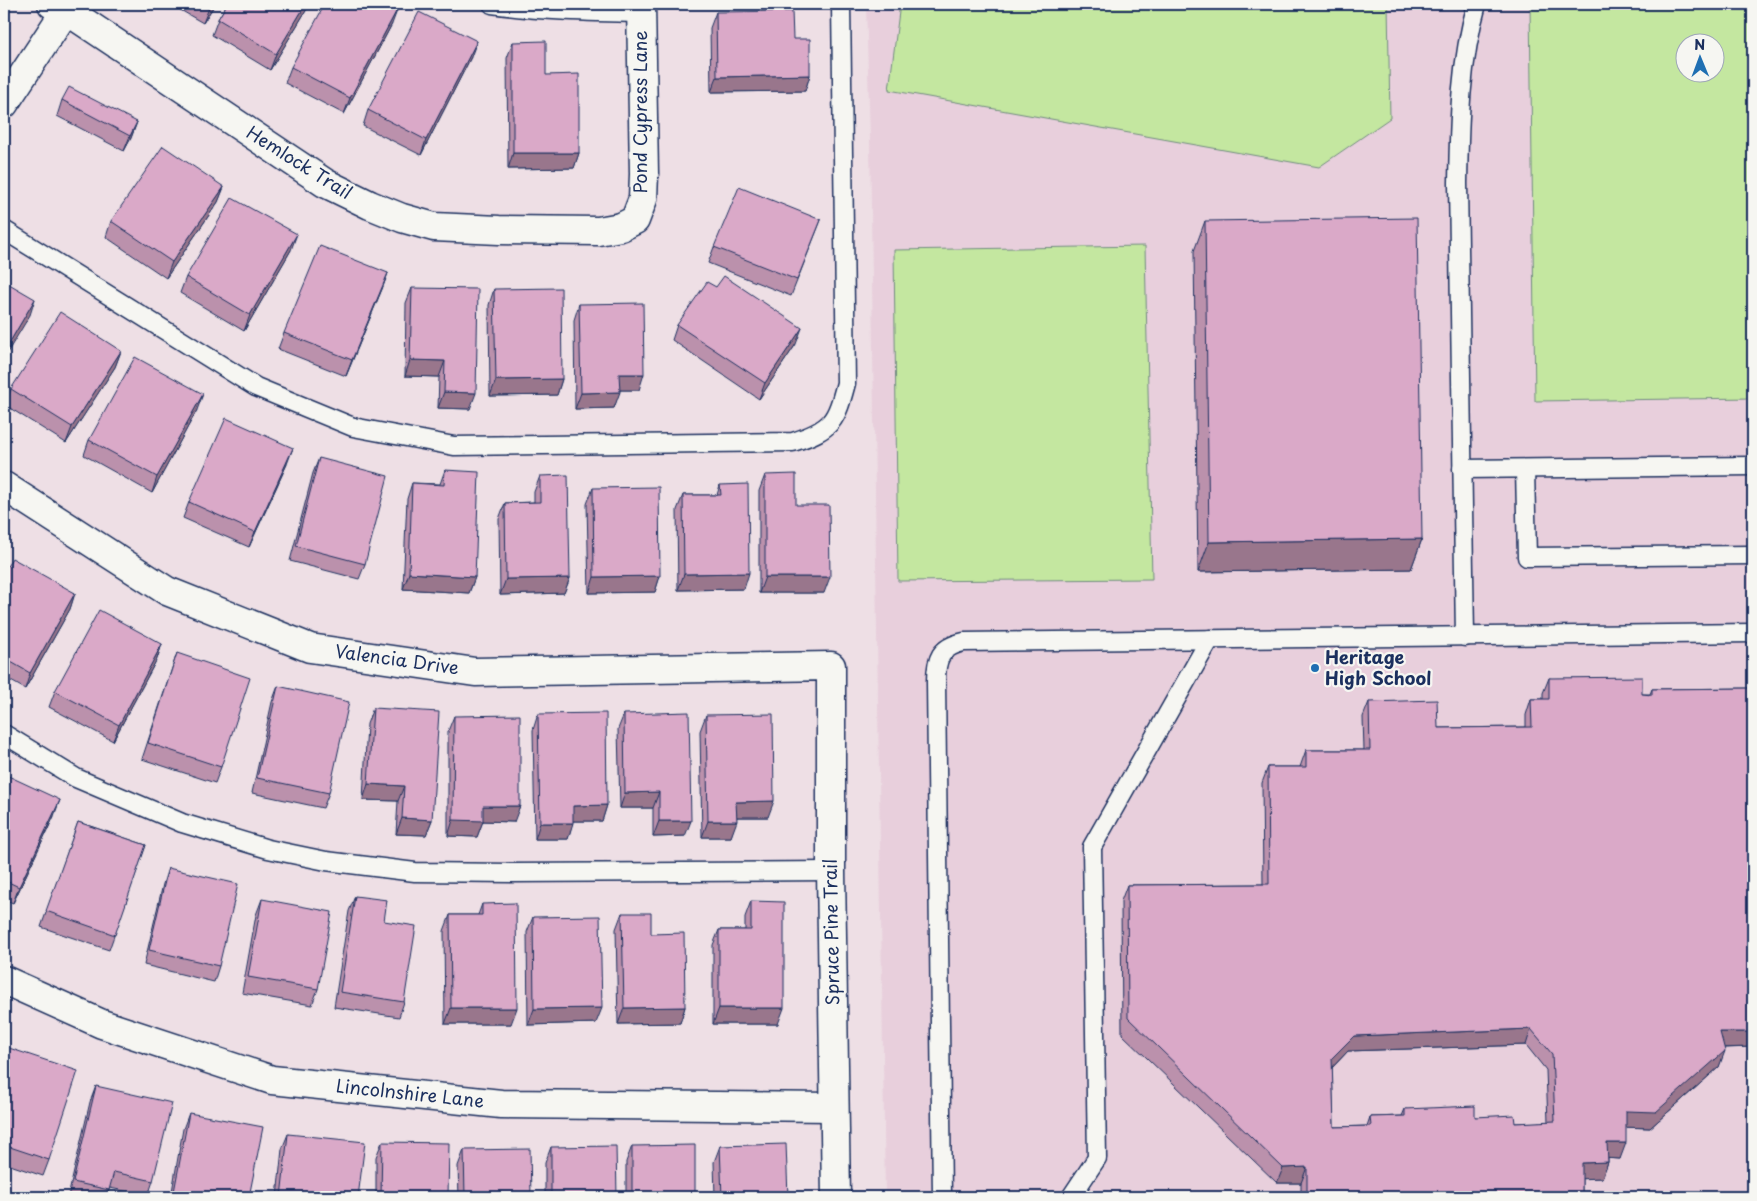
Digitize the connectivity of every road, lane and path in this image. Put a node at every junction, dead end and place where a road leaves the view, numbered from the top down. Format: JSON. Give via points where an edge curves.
{"nodes":[{"id":1,"x":492,"y":4,"type":"edge"},
{"id":2,"x":842,"y":4,"type":"edge"},
{"id":3,"x":1477,"y":4,"type":"edge"},
{"id":4,"x":62,"y":6,"type":"edge"},
{"id":5,"x":641,"y":8,"type":"edge"},
{"id":6,"x":4,"y":104,"type":"edge"},
{"id":7,"x":635,"y":220,"type":"joint"},
{"id":8,"x":4,"y":230,"type":"edge"},
{"id":9,"x":1753,"y":466,"type":"edge"},
{"id":10,"x":1462,"y":469,"type":"junction"},
{"id":11,"x":1525,"y":469,"type":"junction"},
{"id":12,"x":4,"y":486,"type":"edge"},
{"id":13,"x":1753,"y":555,"type":"edge"},
{"id":14,"x":1753,"y":633,"type":"edge"},
{"id":15,"x":1465,"y":637,"type":"junction"},
{"id":16,"x":1210,"y":639,"type":"junction"},
{"id":17,"x":831,"y":666,"type":"joint"},
{"id":18,"x":4,"y":734,"type":"edge"},
{"id":19,"x":831,"y":871,"type":"junction"},
{"id":20,"x":4,"y":980,"type":"edge"},
{"id":21,"x":834,"y":1107,"type":"junction"},
{"id":22,"x":836,"y":1197,"type":"edge"},
{"id":23,"x":942,"y":1197,"type":"edge"},
{"id":24,"x":1071,"y":1197,"type":"edge"}],
"edges":[{"from":1,"to":5,"type":"lane","via":[[577,12]]},
{"from":2,"to":8,"type":"lane","via":[[846,383],[831,423],[812,436],[793,442],[454,446],[353,427],[256,387]]},
{"from":3,"to":10,"type":"lane","via":[[1464,67],[1459,130]]},
{"from":4,"to":6,"type":"street"},
{"from":4,"to":7,"type":"street","name":"Hemlock Trail","via":[[325,183],[402,218],[434,227],[588,231],[621,227]]},
{"from":5,"to":7,"type":"street","name":"Pond Cypress Lane","via":[[644,174],[643,199]]},
{"from":9,"to":11,"type":"lane"},
{"from":10,"to":11,"type":"lane"},
{"from":10,"to":15,"type":"lane"},
{"from":11,"to":13,"type":"lane","via":[[1527,557]]},
{"from":12,"to":17,"type":"street","name":"Valencia Drive","via":[[167,591],[310,648],[475,672]]},
{"from":14,"to":15,"type":"lane"},
{"from":15,"to":16,"type":"lane"},
{"from":16,"to":23,"type":"lane","via":[[964,642],[945,650],[936,662]]},
{"from":16,"to":24,"type":"lane","via":[[1092,847],[1097,1158]]},
{"from":17,"to":19,"type":"street","name":"Spruce Pine Trail"},
{"from":18,"to":19,"type":"lane","via":[[76,778],[182,824],[326,862],[415,872]]},
{"from":19,"to":21,"type":"street","name":"Spruce Pine Trail"},
{"from":20,"to":21,"type":"street","name":"Lincolnshire Lane","via":[[102,1024],[272,1080],[501,1104]]},
{"from":21,"to":22,"type":"street","name":"Spruce Pine Trail"}]}
